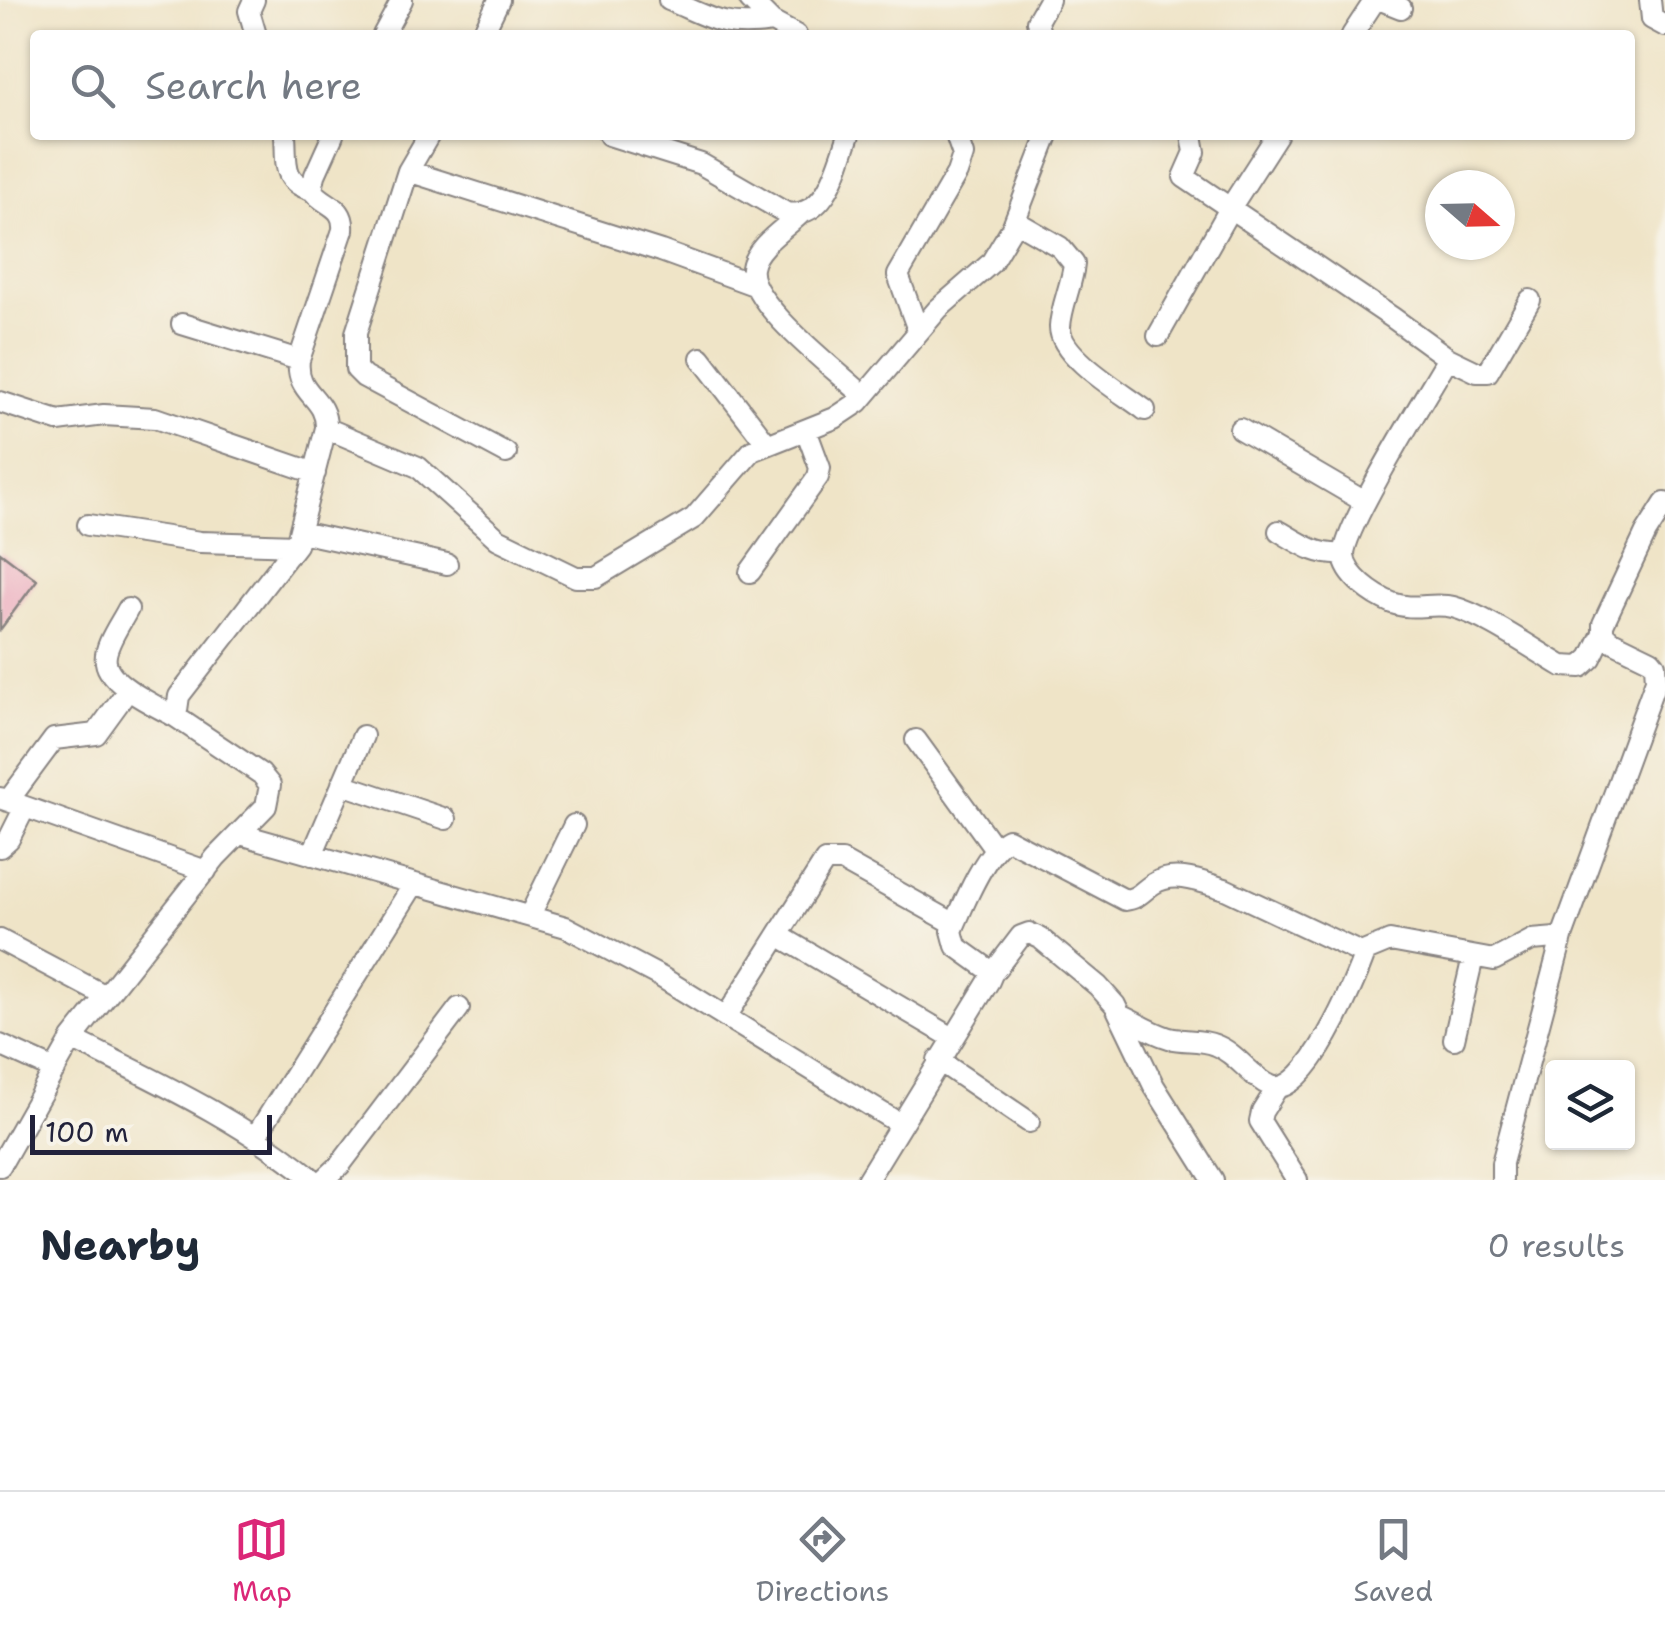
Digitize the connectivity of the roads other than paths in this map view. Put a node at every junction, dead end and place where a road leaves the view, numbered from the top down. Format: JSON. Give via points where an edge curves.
{"nodes":[{"id":1,"x":254,"y":0,"type":"edge"},
{"id":2,"x":402,"y":0,"type":"edge"},
{"id":3,"x":499,"y":0,"type":"edge"},
{"id":4,"x":669,"y":0,"type":"edge"},
{"id":5,"x":750,"y":0,"type":"edge"},
{"id":6,"x":1049,"y":0,"type":"edge"},
{"id":7,"x":1378,"y":0,"type":"edge"},
{"id":8,"x":1650,"y":0,"type":"edge"},
{"id":9,"x":1401,"y":8,"type":"dead end"},
{"id":10,"x":772,"y":22,"type":"junction"},
{"id":11,"x":1665,"y":26,"type":"edge"},
{"id":12,"x":254,"y":30,"type":"edge"},
{"id":13,"x":386,"y":30,"type":"edge"},
{"id":14,"x":484,"y":30,"type":"edge"},
{"id":15,"x":787,"y":30,"type":"edge"},
{"id":16,"x":1039,"y":30,"type":"edge"},
{"id":17,"x":1356,"y":30,"type":"edge"},
{"id":18,"x":285,"y":140,"type":"edge"},
{"id":19,"x":331,"y":140,"type":"edge"},
{"id":20,"x":426,"y":140,"type":"edge"},
{"id":21,"x":625,"y":140,"type":"edge"},
{"id":22,"x":847,"y":140,"type":"edge"},
{"id":23,"x":958,"y":140,"type":"edge"},
{"id":24,"x":1046,"y":140,"type":"edge"},
{"id":25,"x":1193,"y":140,"type":"edge"},
{"id":26,"x":1274,"y":140,"type":"edge"},
{"id":27,"x":408,"y":171,"type":"junction"},
{"id":28,"x":312,"y":190,"type":"junction"},
{"id":29,"x":1232,"y":208,"type":"junction"},
{"id":30,"x":798,"y":215,"type":"junction"},
{"id":31,"x":1015,"y":221,"type":"junction"},
{"id":32,"x":754,"y":285,"type":"junction"},
{"id":33,"x":1530,"y":300,"type":"dead end"},
{"id":34,"x":182,"y":324,"type":"dead end"},
{"id":35,"x":918,"y":330,"type":"junction"},
{"id":36,"x":1158,"y":336,"type":"dead end"},
{"id":37,"x":701,"y":358,"type":"dead end"},
{"id":38,"x":1448,"y":358,"type":"junction"},
{"id":39,"x":299,"y":360,"type":"junction"},
{"id":40,"x":864,"y":396,"type":"junction"},
{"id":41,"x":0,"y":402,"type":"edge"},
{"id":42,"x":1144,"y":410,"type":"dead end"},
{"id":43,"x":326,"y":428,"type":"junction"},
{"id":44,"x":1240,"y":429,"type":"dead end"},
{"id":45,"x":806,"y":430,"type":"junction"},
{"id":46,"x":767,"y":444,"type":"junction"},
{"id":47,"x":506,"y":453,"type":"dead end"},
{"id":48,"x":315,"y":473,"type":"junction"},
{"id":49,"x":1365,"y":502,"type":"junction"},
{"id":50,"x":1665,"y":504,"type":"edge"},
{"id":51,"x":88,"y":525,"type":"dead end"},
{"id":52,"x":1279,"y":531,"type":"dead end"},
{"id":53,"x":289,"y":553,"type":"junction"},
{"id":54,"x":1344,"y":554,"type":"junction"},
{"id":55,"x":447,"y":564,"type":"dead end"},
{"id":56,"x":750,"y":572,"type":"dead end"},
{"id":57,"x":128,"y":609,"type":"dead end"},
{"id":58,"x":1603,"y":632,"type":"junction"},
{"id":59,"x":128,"y":690,"type":"junction"},
{"id":60,"x":176,"y":717,"type":"junction"},
{"id":61,"x":363,"y":736,"type":"dead end"},
{"id":62,"x":916,"y":740,"type":"dead end"},
{"id":63,"x":342,"y":784,"type":"junction"},
{"id":64,"x":11,"y":802,"type":"edge"},
{"id":65,"x":446,"y":819,"type":"dead end"},
{"id":66,"x":574,"y":825,"type":"dead end"},
{"id":67,"x":240,"y":834,"type":"junction"},
{"id":68,"x":0,"y":847,"type":"edge"},
{"id":69,"x":996,"y":849,"type":"junction"},
{"id":70,"x":312,"y":855,"type":"junction"},
{"id":71,"x":206,"y":870,"type":"junction"},
{"id":72,"x":414,"y":884,"type":"junction"},
{"id":73,"x":530,"y":914,"type":"junction"},
{"id":74,"x":955,"y":924,"type":"junction"},
{"id":75,"x":778,"y":934,"type":"junction"},
{"id":76,"x":1563,"y":934,"type":"junction"},
{"id":77,"x":0,"y":940,"type":"edge"},
{"id":78,"x":1374,"y":948,"type":"junction"},
{"id":79,"x":1473,"y":957,"type":"junction"},
{"id":80,"x":992,"y":974,"type":"junction"},
{"id":81,"x":104,"y":995,"type":"junction"},
{"id":82,"x":458,"y":1008,"type":"dead end"},
{"id":83,"x":1120,"y":1015,"type":"junction"},
{"id":84,"x":726,"y":1017,"type":"junction"},
{"id":85,"x":952,"y":1038,"type":"junction"},
{"id":86,"x":72,"y":1039,"type":"junction"},
{"id":87,"x":1454,"y":1039,"type":"dead end"},
{"id":88,"x":0,"y":1046,"type":"edge"},
{"id":89,"x":938,"y":1060,"type":"junction"},
{"id":90,"x":55,"y":1070,"type":"junction"},
{"id":91,"x":1277,"y":1088,"type":"junction"},
{"id":92,"x":1029,"y":1122,"type":"dead end"},
{"id":93,"x":900,"y":1124,"type":"junction"},
{"id":94,"x":256,"y":1136,"type":"junction"},
{"id":95,"x":0,"y":1169,"type":"edge"},
{"id":96,"x":12,"y":1180,"type":"edge"},
{"id":97,"x":314,"y":1180,"type":"edge"},
{"id":98,"x":324,"y":1180,"type":"edge"},
{"id":99,"x":867,"y":1180,"type":"edge"},
{"id":100,"x":1213,"y":1180,"type":"edge"},
{"id":101,"x":1297,"y":1180,"type":"edge"},
{"id":102,"x":1502,"y":1180,"type":"edge"}],
"edges":[{"from":1,"to":12,"type":"street","via":[[248,12]]},
{"from":2,"to":13,"type":"street"},
{"from":3,"to":14,"type":"street"},
{"from":4,"to":10,"type":"street","via":[[726,24]]},
{"from":5,"to":10,"type":"street"},
{"from":6,"to":16,"type":"street"},
{"from":7,"to":9,"type":"street"},
{"from":7,"to":17,"type":"street"},
{"from":8,"to":11,"type":"street","via":[[1652,19]]},
{"from":10,"to":15,"type":"street"},
{"from":18,"to":28,"type":"street","via":[[288,175]]},
{"from":19,"to":28,"type":"street"},
{"from":20,"to":27,"type":"street"},
{"from":21,"to":30,"type":"street","via":[[701,164]]},
{"from":22,"to":30,"type":"street","via":[[824,196]]},
{"from":23,"to":35,"type":"street","via":[[957,172],[898,275]]},
{"from":24,"to":31,"type":"street"},
{"from":25,"to":29,"type":"street","via":[[1184,177]]},
{"from":26,"to":29,"type":"street"},
{"from":27,"to":32,"type":"street"},
{"from":27,"to":47,"type":"street","via":[[356,333],[356,369]]},
{"from":28,"to":39,"type":"street","via":[[340,210],[344,230]]},
{"from":29,"to":36,"type":"street"},
{"from":29,"to":38,"type":"street"},
{"from":30,"to":32,"type":"street","via":[[756,258]]},
{"from":31,"to":35,"type":"street","via":[[991,263]]},
{"from":31,"to":42,"type":"street","via":[[1074,264],[1062,341]]},
{"from":32,"to":40,"type":"street","via":[[776,316]]},
{"from":33,"to":38,"type":"street","via":[[1488,372]]},
{"from":34,"to":39,"type":"street"},
{"from":35,"to":40,"type":"street"},
{"from":37,"to":46,"type":"street"},
{"from":38,"to":49,"type":"street"},
{"from":39,"to":43,"type":"street","via":[[299,381],[322,407]]},
{"from":40,"to":45,"type":"street"},
{"from":41,"to":48,"type":"street","via":[[58,421],[146,417]]},
{"from":43,"to":46,"type":"street","via":[[418,467],[498,539],[586,579],[694,518],[743,459]]},
{"from":43,"to":48,"type":"street"},
{"from":44,"to":49,"type":"street"},
{"from":45,"to":46,"type":"street"},
{"from":45,"to":56,"type":"street","via":[[818,477]]},
{"from":48,"to":53,"type":"street"},
{"from":49,"to":54,"type":"street"},
{"from":50,"to":58,"type":"street"},
{"from":51,"to":53,"type":"street"},
{"from":52,"to":54,"type":"street","via":[[1314,551]]},
{"from":53,"to":55,"type":"street"},
{"from":53,"to":60,"type":"street","via":[[179,696]]},
{"from":54,"to":58,"type":"street","via":[[1348,569],[1380,597],[1414,608],[1451,606],[1562,666],[1582,667]]},
{"from":57,"to":59,"type":"street","via":[[106,662]]},
{"from":58,"to":76,"type":"street","via":[[1651,660],[1656,680]]},
{"from":59,"to":60,"type":"street"},
{"from":59,"to":64,"type":"street","via":[[96,734],[61,737],[48,746]]},
{"from":60,"to":67,"type":"street","via":[[270,785],[266,806]]},
{"from":61,"to":63,"type":"street"},
{"from":62,"to":69,"type":"street"},
{"from":63,"to":65,"type":"street"},
{"from":63,"to":70,"type":"street"},
{"from":64,"to":68,"type":"street","via":[[9,839]]},
{"from":64,"to":71,"type":"street"},
{"from":66,"to":73,"type":"street"},
{"from":67,"to":70,"type":"street"},
{"from":67,"to":71,"type":"street"},
{"from":69,"to":74,"type":"street"},
{"from":69,"to":78,"type":"street","via":[[1008,839],[1125,900],[1169,877],[1225,888]]},
{"from":70,"to":72,"type":"street"},
{"from":71,"to":81,"type":"street"},
{"from":72,"to":73,"type":"street"},
{"from":72,"to":94,"type":"street"},
{"from":73,"to":84,"type":"street","via":[[595,940]]},
{"from":74,"to":75,"type":"street","via":[[832,859],[820,867]]},
{"from":74,"to":80,"type":"street","via":[[956,946]]},
{"from":75,"to":84,"type":"street"},
{"from":75,"to":85,"type":"street"},
{"from":76,"to":79,"type":"street","via":[[1525,942],[1494,960]]},
{"from":76,"to":102,"type":"street"},
{"from":77,"to":81,"type":"street"},
{"from":78,"to":79,"type":"street","via":[[1396,941]]},
{"from":78,"to":91,"type":"street","via":[[1306,1068]]},
{"from":79,"to":87,"type":"street"},
{"from":80,"to":83,"type":"street","via":[[1020,936],[1032,934],[1098,986]]},
{"from":80,"to":85,"type":"street"},
{"from":81,"to":86,"type":"street"},
{"from":82,"to":98,"type":"street"},
{"from":83,"to":91,"type":"street","via":[[1166,1038],[1214,1044]]},
{"from":83,"to":100,"type":"street","via":[[1154,1086]]},
{"from":84,"to":93,"type":"street"},
{"from":85,"to":89,"type":"street"},
{"from":86,"to":90,"type":"street"},
{"from":86,"to":94,"type":"street"},
{"from":88,"to":90,"type":"street"},
{"from":89,"to":92,"type":"street"},
{"from":89,"to":93,"type":"street"},
{"from":90,"to":95,"type":"street"},
{"from":91,"to":101,"type":"street","via":[[1260,1121]]},
{"from":93,"to":99,"type":"street"},
{"from":94,"to":97,"type":"street"},
{"from":95,"to":96,"type":"street"}]}
